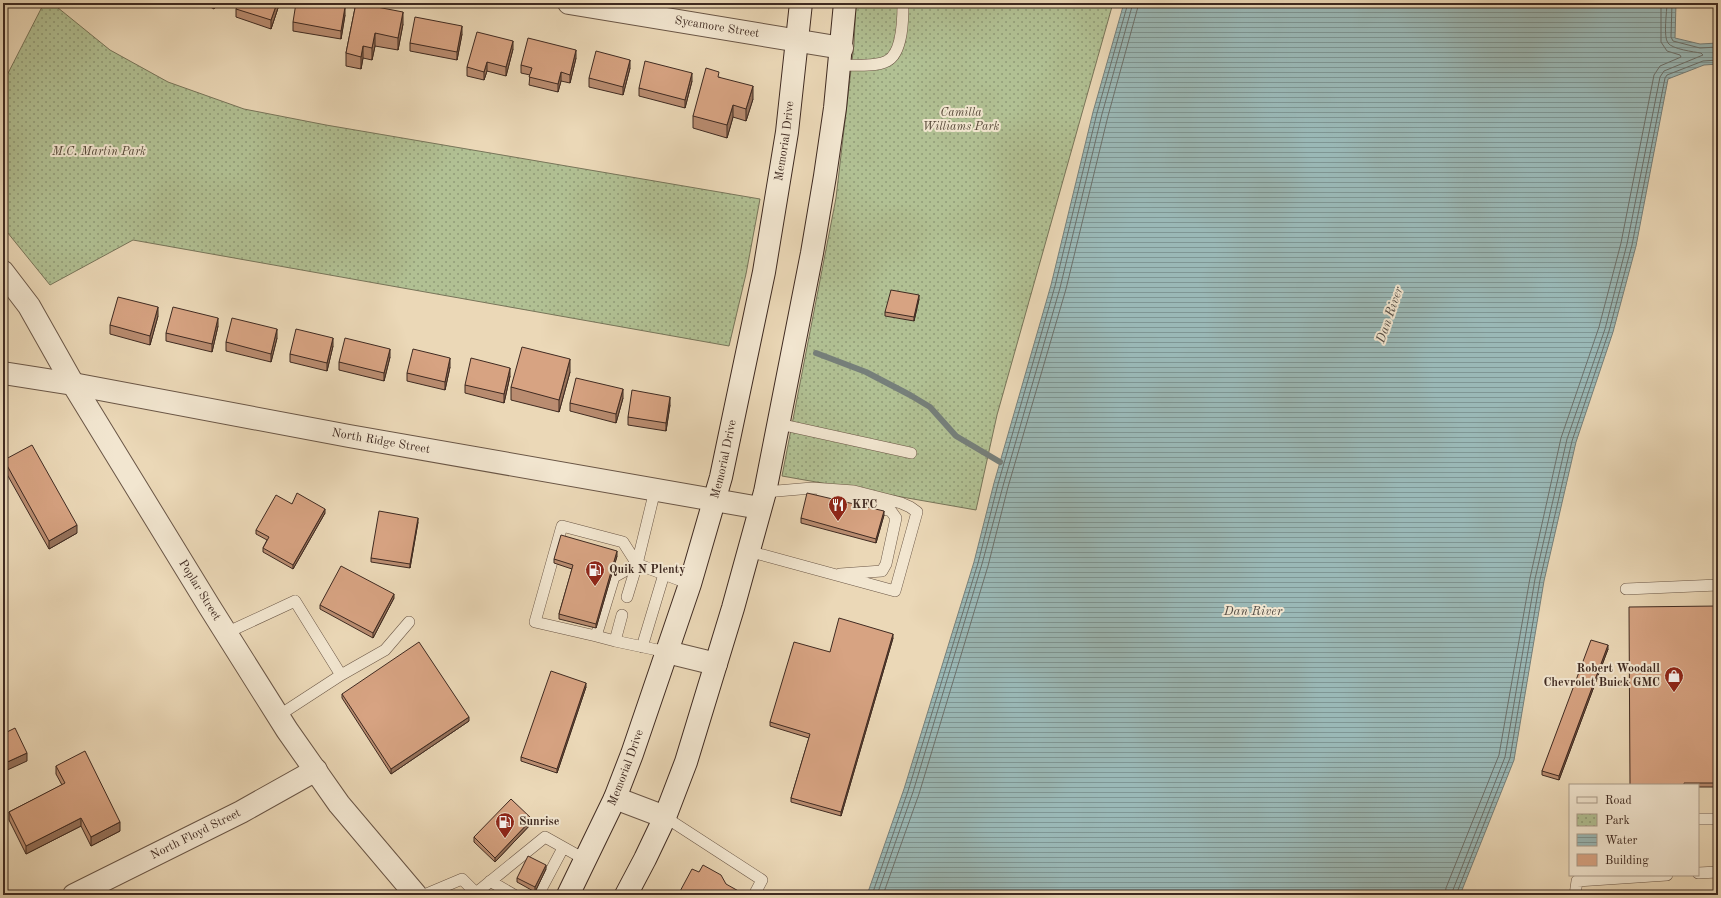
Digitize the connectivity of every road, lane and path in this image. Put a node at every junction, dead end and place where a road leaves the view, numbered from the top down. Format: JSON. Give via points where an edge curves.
{"nodes":[{"id":1,"x":569,"y":3,"type":"edge"},
{"id":2,"x":800,"y":3,"type":"edge"},
{"id":3,"x":845,"y":3,"type":"edge"},
{"id":4,"x":903,"y":3,"type":"edge"},
{"id":5,"x":798,"y":41,"type":"junction"},
{"id":6,"x":841,"y":57,"type":"junction"},
{"id":7,"x":3,"y":272,"type":"edge"},
{"id":8,"x":3,"y":373,"type":"edge"},
{"id":9,"x":73,"y":384,"type":"junction"},
{"id":10,"x":779,"y":424,"type":"junction"},
{"id":11,"x":911,"y":453,"type":"dead end"},
{"id":12,"x":816,"y":488,"type":"junction"},
{"id":13,"x":656,"y":490,"type":"junction"},
{"id":14,"x":715,"y":500,"type":"junction"},
{"id":15,"x":763,"y":500,"type":"junction"},
{"id":16,"x":748,"y":551,"type":"junction"},
{"id":17,"x":637,"y":564,"type":"junction"},
{"id":18,"x":664,"y":574,"type":"junction"},
{"id":19,"x":834,"y":575,"type":"junction"},
{"id":20,"x":690,"y":584,"type":"junction"},
{"id":21,"x":1718,"y":585,"type":"edge"},
{"id":22,"x":1626,"y":589,"type":"dead end"},
{"id":23,"x":627,"y":597,"type":"dead end"},
{"id":24,"x":622,"y":615,"type":"dead end"},
{"id":25,"x":409,"y":622,"type":"dead end"},
{"id":26,"x":226,"y":633,"type":"junction"},
{"id":27,"x":596,"y":636,"type":"junction"},
{"id":28,"x":615,"y":641,"type":"junction"},
{"id":29,"x":642,"y":647,"type":"junction"},
{"id":30,"x":667,"y":652,"type":"junction"},
{"id":31,"x":716,"y":664,"type":"junction"},
{"id":32,"x":341,"y":675,"type":"junction"},
{"id":33,"x":278,"y":716,"type":"junction"},
{"id":34,"x":316,"y":770,"type":"junction"},
{"id":35,"x":614,"y":798,"type":"junction"},
{"id":36,"x":665,"y":817,"type":"junction"},
{"id":37,"x":1699,"y":819,"type":"edge"},
{"id":38,"x":1718,"y":819,"type":"edge"},
{"id":39,"x":563,"y":848,"type":"junction"},
{"id":40,"x":586,"y":860,"type":"junction"},
{"id":41,"x":1718,"y":872,"type":"edge"},
{"id":42,"x":1699,"y":873,"type":"edge"},
{"id":43,"x":1652,"y":876,"type":"edge"},
{"id":44,"x":490,"y":881,"type":"junction"},
{"id":45,"x":477,"y":894,"type":"edge"},
{"id":46,"x":74,"y":895,"type":"edge"},
{"id":47,"x":416,"y":895,"type":"edge"},
{"id":48,"x":424,"y":895,"type":"edge"},
{"id":49,"x":514,"y":895,"type":"edge"},
{"id":50,"x":538,"y":895,"type":"edge"},
{"id":51,"x":568,"y":895,"type":"edge"},
{"id":52,"x":626,"y":895,"type":"edge"},
{"id":53,"x":754,"y":895,"type":"edge"},
{"id":54,"x":1575,"y":895,"type":"edge"}],
"edges":[{"from":1,"to":5,"type":"street","name":"Sycamore Street"},
{"from":2,"to":5,"type":"street","name":"Memorial Drive"},
{"from":3,"to":6,"type":"street"},
{"from":4,"to":6,"type":"lane","via":[[902,31],[894,53],[887,61],[876,64]]},
{"from":5,"to":6,"type":"street","name":"Sycamore Street"},
{"from":5,"to":14,"type":"street","name":"Memorial Drive","via":[[787,132],[764,272]]},
{"from":6,"to":10,"type":"street","via":[[812,253]]},
{"from":7,"to":9,"type":"street","name":"Poplar Street","via":[[29,306]]},
{"from":8,"to":9,"type":"street","name":"North Ridge Street"},
{"from":9,"to":13,"type":"street","name":"North Ridge Street"},
{"from":9,"to":26,"type":"street","name":"Poplar Street"},
{"from":10,"to":11,"type":"lane"},
{"from":10,"to":15,"type":"street"},
{"from":12,"to":15,"type":"lane"},
{"from":12,"to":19,"type":"lane","via":[[832,496],[891,511],[896,518],[886,564],[882,571]]},
{"from":12,"to":19,"type":"lane","via":[[854,491],[901,503],[917,512],[895,591]]},
{"from":13,"to":14,"type":"street","name":"North Ridge Street"},
{"from":13,"to":17,"type":"lane"},
{"from":14,"to":15,"type":"street","name":"North Ridge Street"},
{"from":14,"to":20,"type":"street","name":"Memorial Drive"},
{"from":15,"to":16,"type":"street"},
{"from":16,"to":19,"type":"lane"},
{"from":16,"to":31,"type":"street"},
{"from":17,"to":18,"type":"lane"},
{"from":17,"to":23,"type":"lane"},
{"from":17,"to":27,"type":"lane","via":[[614,578]]},
{"from":17,"to":27,"type":"lane","via":[[623,542],[562,526],[535,622]]},
{"from":18,"to":20,"type":"lane"},
{"from":18,"to":29,"type":"lane"},
{"from":20,"to":30,"type":"street","name":"Memorial Drive"},
{"from":21,"to":22,"type":"lane"},
{"from":24,"to":28,"type":"lane"},
{"from":25,"to":32,"type":"lane","via":[[385,650]]},
{"from":26,"to":32,"type":"lane","via":[[296,601]]},
{"from":26,"to":33,"type":"street","name":"Poplar Street"},
{"from":27,"to":28,"type":"lane"},
{"from":28,"to":29,"type":"lane"},
{"from":29,"to":30,"type":"lane"},
{"from":30,"to":31,"type":"street"},
{"from":30,"to":35,"type":"street","name":"Memorial Drive"},
{"from":31,"to":36,"type":"street","via":[[686,762]]},
{"from":32,"to":33,"type":"lane"},
{"from":33,"to":34,"type":"street","name":"Poplar Street"},
{"from":34,"to":46,"type":"street","name":"North Floyd Street","via":[[241,812]]},
{"from":34,"to":47,"type":"street","name":"Poplar Street","via":[[339,804]]},
{"from":35,"to":36,"type":"street"},
{"from":35,"to":40,"type":"street","name":"Memorial Drive"},
{"from":36,"to":52,"type":"street"},
{"from":36,"to":53,"type":"lane","via":[[762,880]]},
{"from":37,"to":38,"type":"lane"},
{"from":39,"to":40,"type":"lane"},
{"from":39,"to":44,"type":"lane","via":[[545,837]]},
{"from":39,"to":50,"type":"lane"},
{"from":40,"to":51,"type":"street","name":"Memorial Drive"},
{"from":41,"to":42,"type":"lane"},
{"from":43,"to":54,"type":"lane","via":[[1578,881]]},
{"from":44,"to":45,"type":"lane"},
{"from":44,"to":49,"type":"lane"},
{"from":45,"to":48,"type":"lane","via":[[462,879]]}]}
